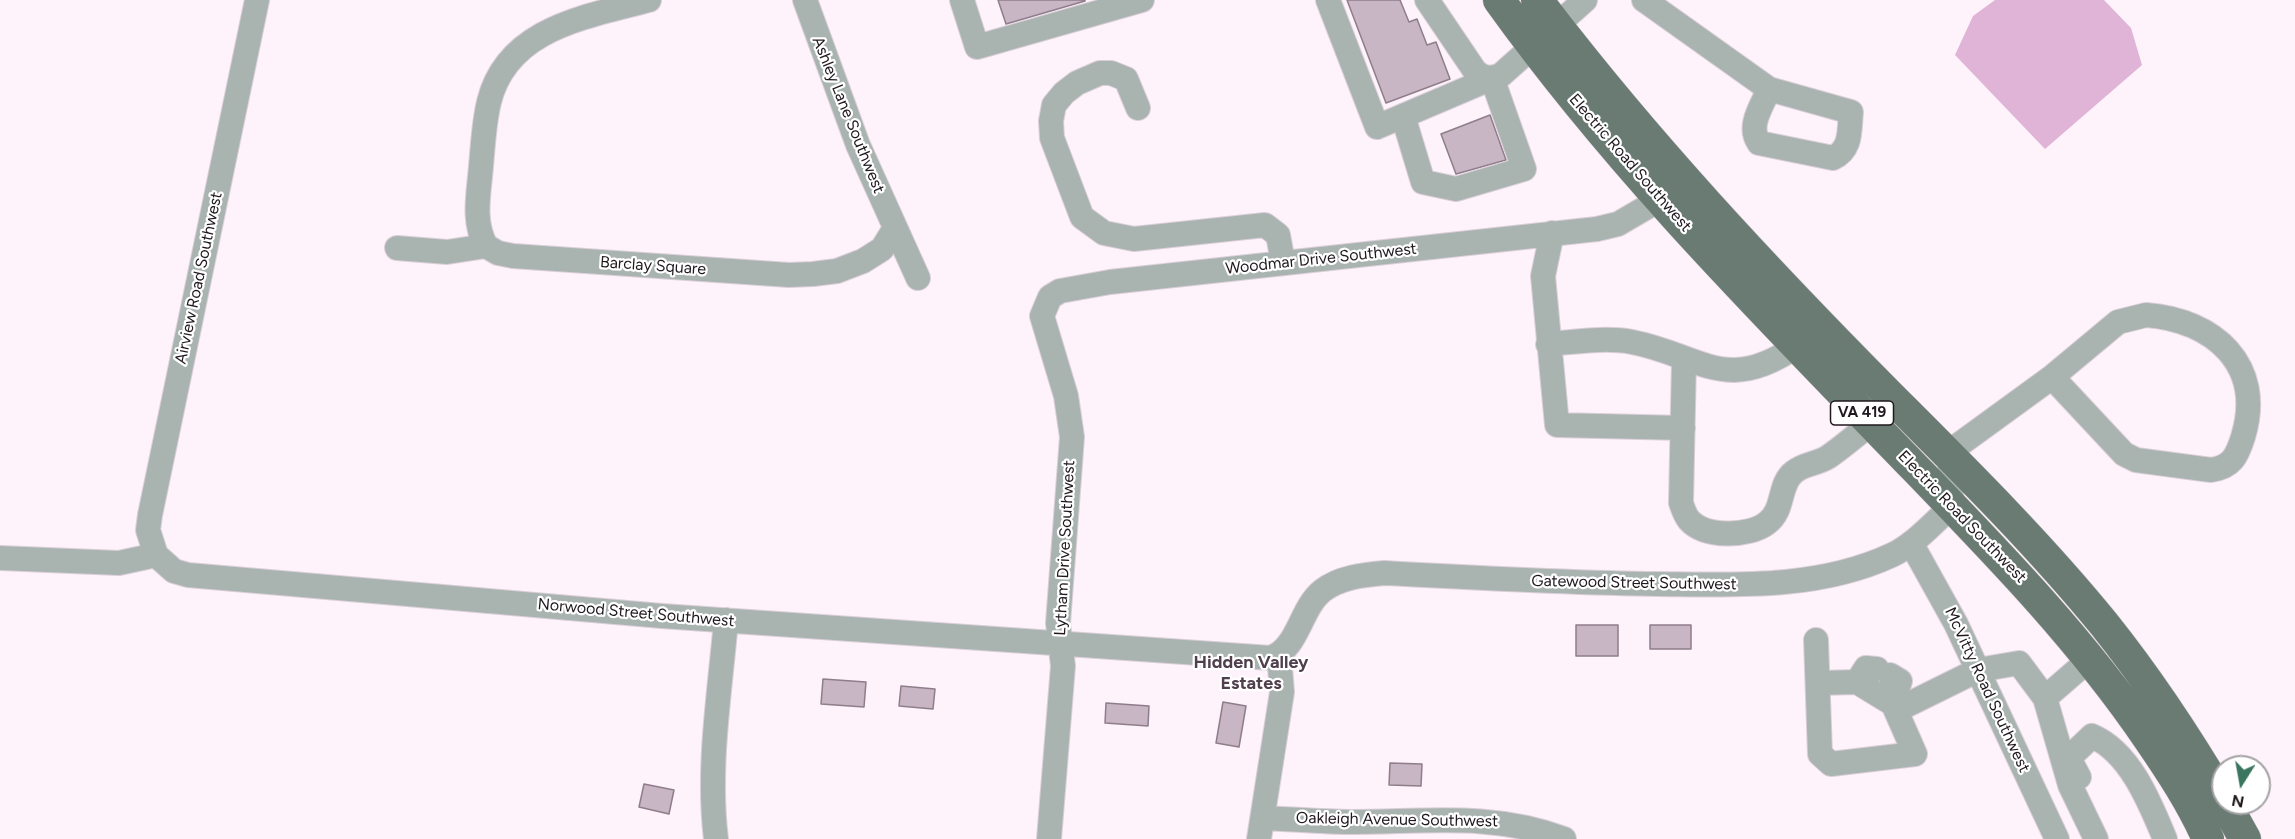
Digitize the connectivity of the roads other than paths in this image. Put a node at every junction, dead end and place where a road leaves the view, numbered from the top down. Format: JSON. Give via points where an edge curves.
{"nodes":[{"id":1,"x":258,"y":0,"type":"edge"},
{"id":2,"x":649,"y":0,"type":"edge"},
{"id":3,"x":805,"y":0,"type":"edge"},
{"id":4,"x":962,"y":0,"type":"edge"},
{"id":5,"x":1142,"y":0,"type":"edge"},
{"id":6,"x":1328,"y":0,"type":"edge"},
{"id":7,"x":1427,"y":0,"type":"edge"},
{"id":8,"x":1498,"y":0,"type":"edge"},
{"id":9,"x":1537,"y":0,"type":"edge"},
{"id":10,"x":1585,"y":0,"type":"edge"},
{"id":11,"x":1644,"y":0,"type":"edge"},
{"id":12,"x":1557,"y":26,"type":"junction"},
{"id":13,"x":1531,"y":46,"type":"junction"},
{"id":14,"x":1491,"y":78,"type":"junction"},
{"id":15,"x":1769,"y":89,"type":"dead end"},
{"id":16,"x":1138,"y":108,"type":"dead end"},
{"id":17,"x":1403,"y":116,"type":"junction"},
{"id":18,"x":1659,"y":200,"type":"junction"},
{"id":19,"x":895,"y":228,"type":"junction"},
{"id":20,"x":1552,"y":233,"type":"junction"},
{"id":21,"x":486,"y":246,"type":"junction"},
{"id":22,"x":397,"y":248,"type":"dead end"},
{"id":23,"x":1283,"y":262,"type":"junction"},
{"id":24,"x":918,"y":278,"type":"dead end"},
{"id":25,"x":1548,"y":344,"type":"junction"},
{"id":26,"x":1797,"y":345,"type":"junction"},
{"id":27,"x":1684,"y":360,"type":"junction"},
{"id":28,"x":1056,"y":365,"type":"joint"},
{"id":29,"x":2052,"y":377,"type":"junction"},
{"id":30,"x":1872,"y":423,"type":"junction"},
{"id":31,"x":1683,"y":428,"type":"junction"},
{"id":32,"x":1949,"y":452,"type":"junction"},
{"id":33,"x":1952,"y":506,"type":"junction"},
{"id":34,"x":1911,"y":543,"type":"junction"},
{"id":35,"x":156,"y":555,"type":"junction"},
{"id":36,"x":0,"y":558,"type":"edge"},
{"id":37,"x":726,"y":620,"type":"junction"},
{"id":38,"x":1816,"y":640,"type":"dead end"},
{"id":39,"x":1060,"y":643,"type":"junction"},
{"id":40,"x":1279,"y":655,"type":"junction"},
{"id":41,"x":2091,"y":658,"type":"junction"},
{"id":42,"x":1978,"y":670,"type":"junction"},
{"id":43,"x":1857,"y":682,"type":"junction"},
{"id":44,"x":1819,"y":683,"type":"junction"},
{"id":45,"x":2045,"y":698,"type":"junction"},
{"id":46,"x":1894,"y":707,"type":"junction"},
{"id":47,"x":2211,"y":780,"type":"edge"},
{"id":48,"x":2232,"y":815,"type":"edge"},
{"id":49,"x":1261,"y":828,"type":"edge"},
{"id":50,"x":716,"y":839,"type":"edge"},
{"id":51,"x":1049,"y":839,"type":"edge"},
{"id":52,"x":1564,"y":839,"type":"edge"},
{"id":53,"x":2057,"y":839,"type":"edge"},
{"id":54,"x":2096,"y":839,"type":"edge"},
{"id":55,"x":2112,"y":839,"type":"edge"},
{"id":56,"x":2165,"y":839,"type":"edge"},
{"id":57,"x":2208,"y":839,"type":"edge"},
{"id":58,"x":2245,"y":839,"type":"edge"}],
"edges":[{"from":1,"to":35,"type":"street","name":"Airview Road Southwest","via":[[150,515],[148,530]]},
{"from":2,"to":21,"type":"street","via":[[556,26],[528,43],[505,66],[489,103],[483,146],[477,220]]},
{"from":3,"to":19,"type":"street","name":"Ashley Lane Southwest","via":[[858,145]]},
{"from":4,"to":5,"type":"street","via":[[977,47]]},
{"from":6,"to":17,"type":"street","via":[[1377,127]]},
{"from":7,"to":14,"type":"street","via":[[1475,71]]},
{"from":8,"to":13,"type":"main road","name":"Electric Road Southwest","number":"VA 419"},
{"from":9,"to":12,"type":"main road","name":"Electric Road Southwest","number":"VA 419"},
{"from":10,"to":12,"type":"street"},
{"from":11,"to":15,"type":"street"},
{"from":12,"to":13,"type":"street"},
{"from":12,"to":32,"type":"main road","name":"Electric Road Southwest","number":"VA 419","via":[[1678,173],[1890,396]]},
{"from":13,"to":14,"type":"street","via":[[1501,75]]},
{"from":13,"to":18,"type":"main road","name":"Electric Road Southwest","number":"VA 419"},
{"from":14,"to":17,"type":"street"},
{"from":14,"to":17,"type":"street","via":[[1524,169],[1456,189],[1423,182]]},
{"from":16,"to":23,"type":"street","via":[[1126,79],[1111,73],[1077,83],[1054,105],[1052,138],[1082,217],[1104,233],[1134,239],[1265,225],[1278,235]]},
{"from":18,"to":20,"type":"street","name":"Woodmar Drive Southwest","via":[[1618,224]]},
{"from":18,"to":26,"type":"main road","name":"Electric Road Southwest","number":"VA 419"},
{"from":19,"to":21,"type":"street","name":"Barclay Square","via":[[882,249],[863,261],[837,271],[789,276],[513,256]]},
{"from":19,"to":24,"type":"street","name":"Ashley Lane Southwest"},
{"from":20,"to":23,"type":"street","name":"Woodmar Drive Southwest"},
{"from":20,"to":25,"type":"street","via":[[1544,276]]},
{"from":21,"to":22,"type":"street","name":"Barclay Square","via":[[447,252]]},
{"from":23,"to":28,"type":"street","name":"Woodmar Drive Southwest","via":[[1060,291],[1050,297],[1042,316]]},
{"from":25,"to":27,"type":"street","via":[[1631,342]]},
{"from":25,"to":31,"type":"street","via":[[1557,425]]},
{"from":26,"to":27,"type":"street","via":[[1766,364],[1747,369],[1718,369]]},
{"from":26,"to":30,"type":"main road","name":"Electric Road Southwest","number":"VA 419"},
{"from":27,"to":31,"type":"street"},
{"from":28,"to":39,"type":"street","name":"Lytham Drive Southwest","via":[[1066,396],[1072,437],[1058,623]]},
{"from":29,"to":29,"type":"street","via":[[2106,331],[2129,317],[2163,316],[2192,324],[2221,343],[2243,373],[2249,408],[2237,456],[2231,464],[2211,470],[2136,460],[2115,446]]},
{"from":29,"to":32,"type":"street"},
{"from":30,"to":31,"type":"street","via":[[1827,458],[1791,473],[1776,514],[1757,529],[1744,532],[1699,528],[1685,514],[1681,503]]},
{"from":30,"to":33,"type":"main road","name":"Electric Road Southwest","number":"VA 419"},
{"from":32,"to":33,"type":"street"},
{"from":32,"to":47,"type":"main road","name":"Electric Road Southwest","number":"VA 419","via":[[2104,624],[2147,681]]},
{"from":33,"to":34,"type":"street","name":"Gatewood Street Southwest"},
{"from":33,"to":41,"type":"main road","name":"Electric Road Southwest","number":"VA 419"},
{"from":34,"to":40,"type":"street","name":"Gatewood Street Southwest","via":[[1856,568],[1812,579],[1745,585],[1571,583],[1385,573],[1360,576],[1338,582],[1317,596],[1288,647]]},
{"from":34,"to":42,"type":"street","name":"McVitty Road Southwest","via":[[1935,582]]},
{"from":35,"to":36,"type":"street","via":[[118,563]]},
{"from":35,"to":37,"type":"street","name":"Norwood Street Southwest","via":[[174,571],[188,576]]},
{"from":37,"to":39,"type":"street","name":"Norwood Street Southwest"},
{"from":37,"to":50,"type":"street","via":[[713,771]]},
{"from":38,"to":44,"type":"street"},
{"from":39,"to":40,"type":"street","name":"Norwood Street Southwest","via":[[1265,658]]},
{"from":39,"to":51,"type":"street","name":"Lytham Drive Southwest","via":[[1063,666]]},
{"from":40,"to":49,"type":"street","via":[[1282,692]]},
{"from":41,"to":45,"type":"street"},
{"from":41,"to":57,"type":"main road","name":"Electric Road Southwest","number":"VA 419","via":[[2172,772]]},
{"from":42,"to":45,"type":"street","via":[[2019,663]]},
{"from":42,"to":46,"type":"street"},
{"from":42,"to":53,"type":"street","name":"McVitty Road Southwest"},
{"from":43,"to":44,"type":"street"},
{"from":43,"to":46,"type":"street"},
{"from":43,"to":46,"type":"street","via":[[1866,668],[1900,681]]},
{"from":44,"to":46,"type":"street","via":[[1820,754],[1831,764],[1915,754]]},
{"from":45,"to":54,"type":"street","via":[[2070,785]]},
{"from":48,"to":58,"type":"main road"},
{"from":49,"to":52,"type":"street","name":"Oakleigh Avenue Southwest","via":[[1490,820],[1538,829]]},
{"from":55,"to":56,"type":"street","via":[[2071,762],[2072,754],[2092,736],[2105,742],[2130,770]]}]}
